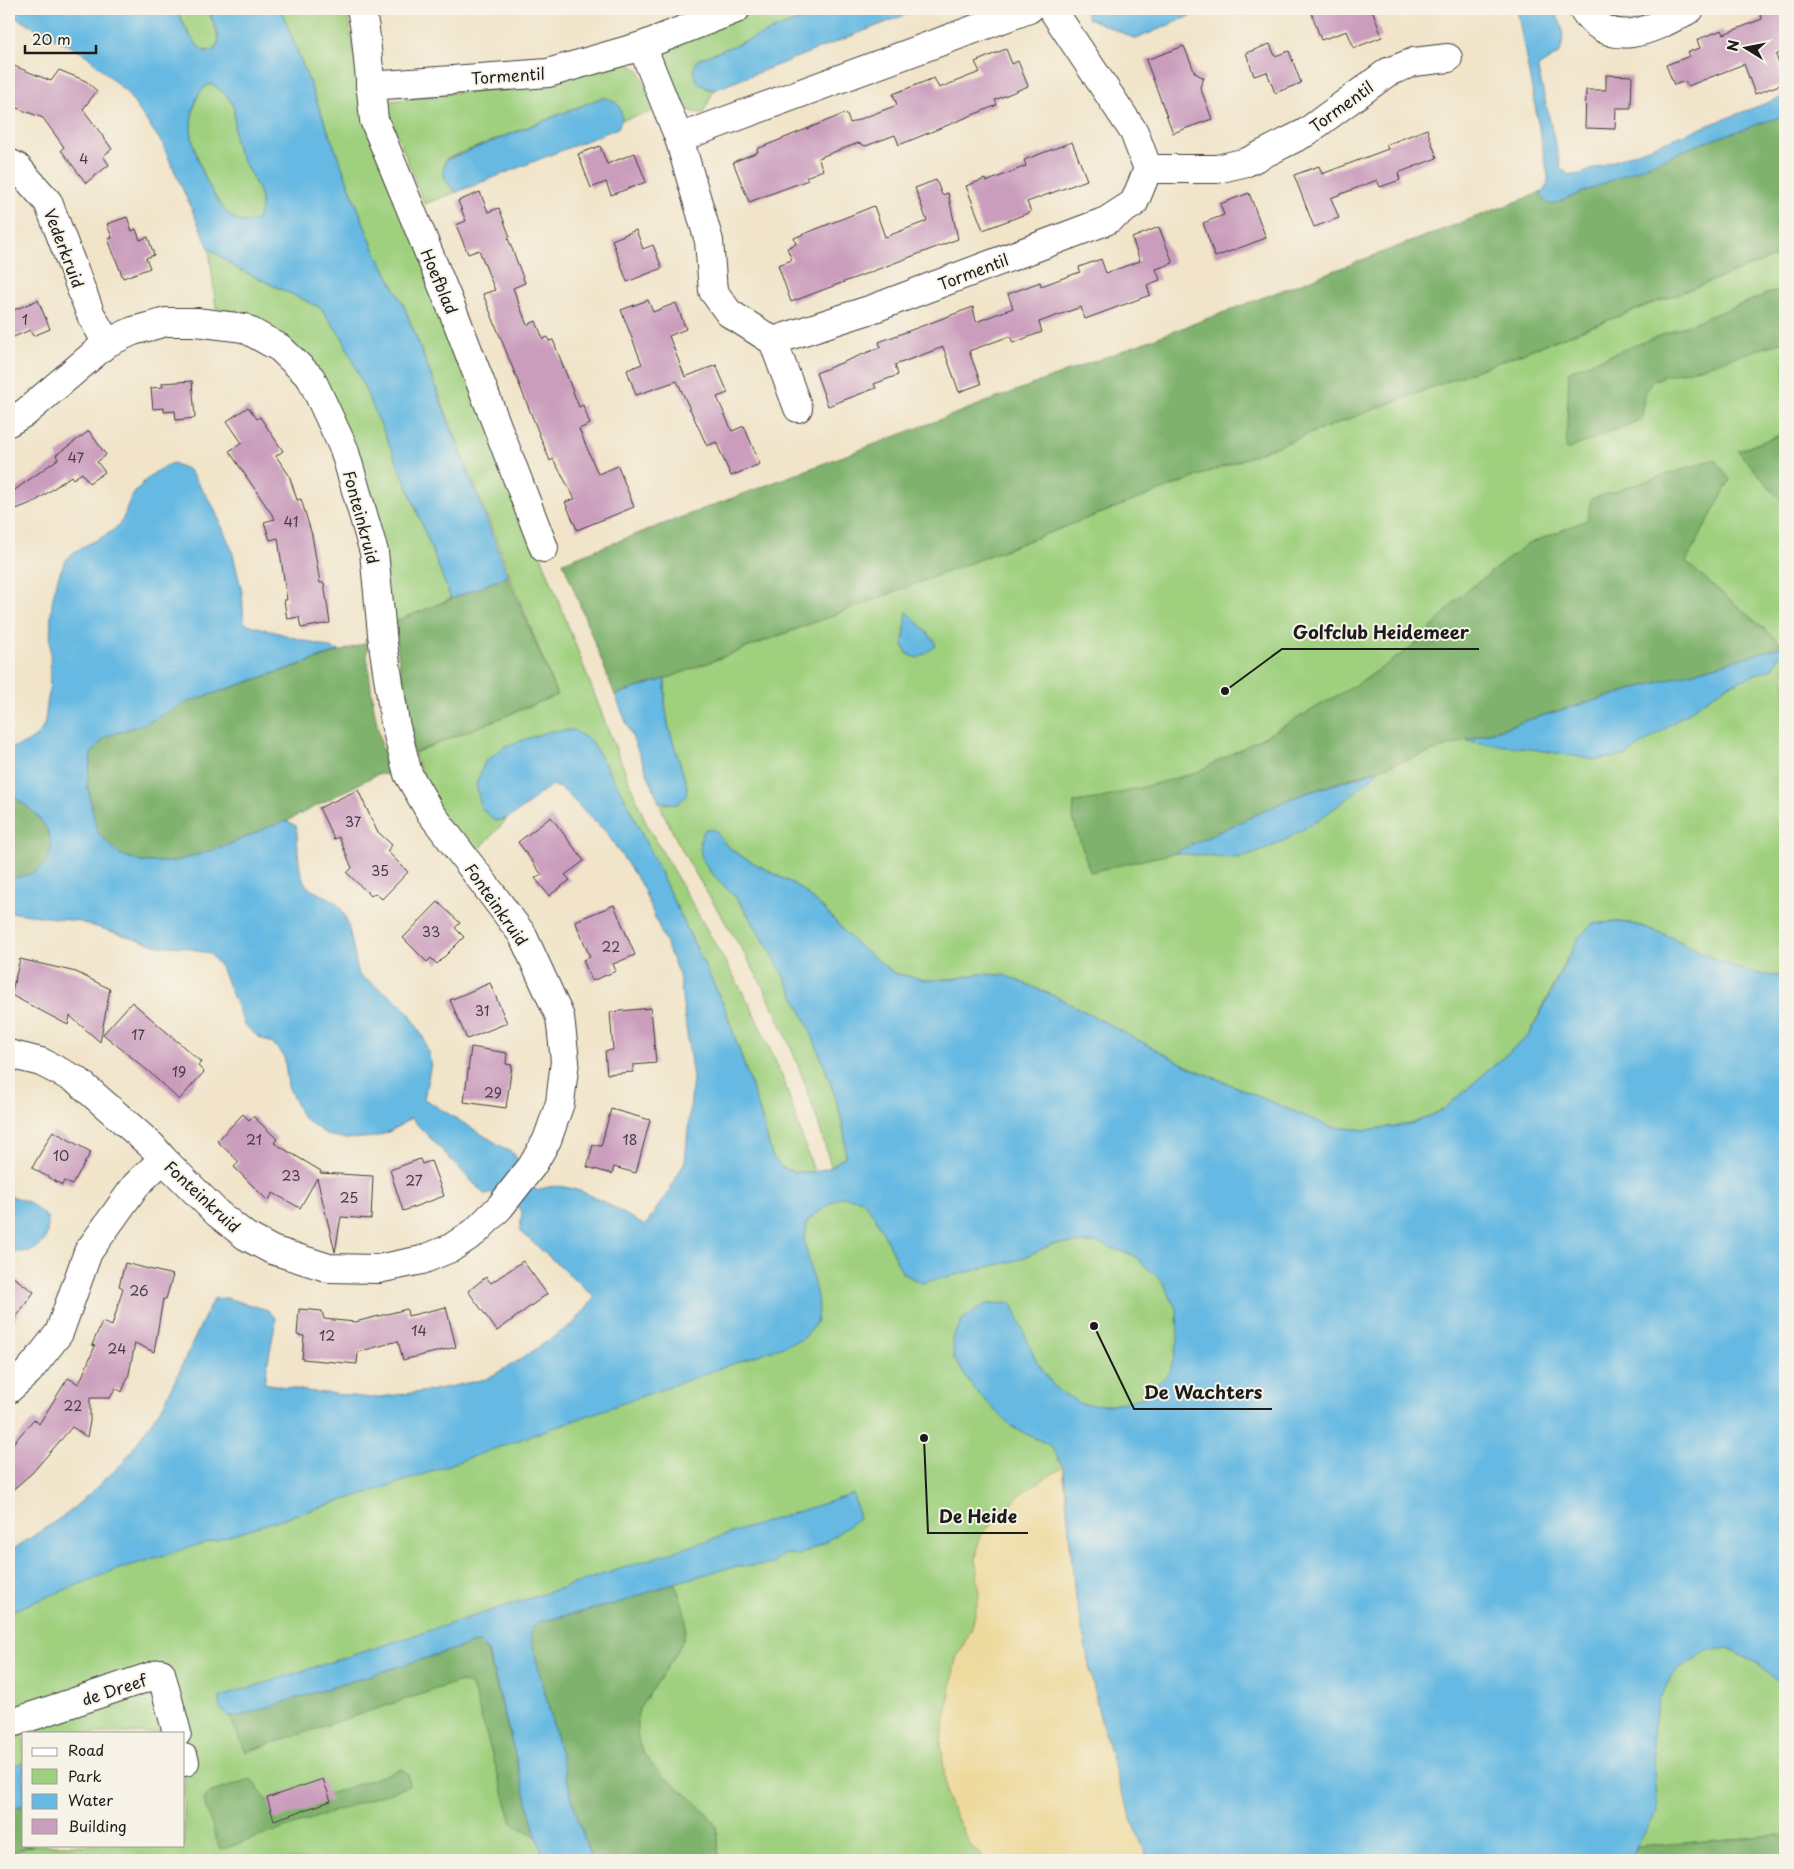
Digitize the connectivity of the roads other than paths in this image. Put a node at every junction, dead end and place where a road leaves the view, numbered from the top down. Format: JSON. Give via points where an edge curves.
{"nodes":[{"id":1,"x":361,"y":9,"type":"edge"},
{"id":2,"x":736,"y":9,"type":"edge"},
{"id":3,"x":1029,"y":9,"type":"edge"},
{"id":4,"x":1052,"y":9,"type":"edge"},
{"id":5,"x":1583,"y":9,"type":"edge"},
{"id":6,"x":1690,"y":9,"type":"edge"},
{"id":7,"x":642,"y":46,"type":"junction"},
{"id":8,"x":1448,"y":58,"type":"dead end"},
{"id":9,"x":370,"y":86,"type":"junction"},
{"id":10,"x":679,"y":138,"type":"junction"},
{"id":11,"x":9,"y":163,"type":"edge"},
{"id":12,"x":1148,"y":169,"type":"junction"},
{"id":13,"x":773,"y":341,"type":"junction"},
{"id":14,"x":107,"y":344,"type":"junction"},
{"id":15,"x":798,"y":408,"type":"dead end"},
{"id":16,"x":9,"y":422,"type":"edge"},
{"id":17,"x":544,"y":548,"type":"dead end"},
{"id":18,"x":9,"y":1054,"type":"edge"},
{"id":19,"x":163,"y":1159,"type":"junction"},
{"id":20,"x":9,"y":1389,"type":"edge"},
{"id":21,"x":9,"y":1724,"type":"edge"},
{"id":22,"x":177,"y":1732,"type":"edge"}],
"edges":[{"from":1,"to":9,"type":"street","name":"Hoefblad"},
{"from":2,"to":7,"type":"street","name":"Tormentil"},
{"from":3,"to":10,"type":"street"},
{"from":4,"to":12,"type":"street","via":[[1134,132]]},
{"from":5,"to":6,"type":"street","via":[[1604,29],[1621,34],[1654,28]]},
{"from":7,"to":9,"type":"street","name":"Tormentil","via":[[548,73]]},
{"from":7,"to":10,"type":"street"},
{"from":8,"to":12,"type":"street","name":"Tormentil","via":[[1414,62],[1388,72],[1304,133],[1247,162],[1217,169]]},
{"from":9,"to":17,"type":"street","name":"Hoefblad","via":[[374,120],[385,151],[456,319]]},
{"from":10,"to":13,"type":"street","via":[[709,241],[713,291],[729,313]]},
{"from":11,"to":14,"type":"street","name":"Vederkruid","via":[[17,167],[48,202],[90,315]]},
{"from":12,"to":13,"type":"street","name":"Tormentil","via":[[1134,203],[1106,221],[872,309]]},
{"from":13,"to":15,"type":"street"},
{"from":14,"to":16,"type":"street","name":"Fonteinkruid","via":[[26,412]]},
{"from":14,"to":19,"type":"street","name":"Fonteinkruid","via":[[134,331],[166,322],[244,328],[280,348],[311,378],[344,449],[374,552],[395,723],[408,774],[430,812],[522,934],[560,1017],[565,1061],[560,1103],[547,1140],[532,1166],[500,1207],[475,1232],[452,1248],[422,1260],[378,1269],[330,1268],[272,1250],[246,1236]]},
{"from":18,"to":19,"type":"street","name":"Fonteinkruid","via":[[41,1062],[78,1081]]},
{"from":19,"to":20,"type":"street","via":[[136,1185],[88,1252],[60,1333],[29,1371]]},
{"from":21,"to":22,"type":"street","name":"de Dreef","via":[[160,1673]]}]}
